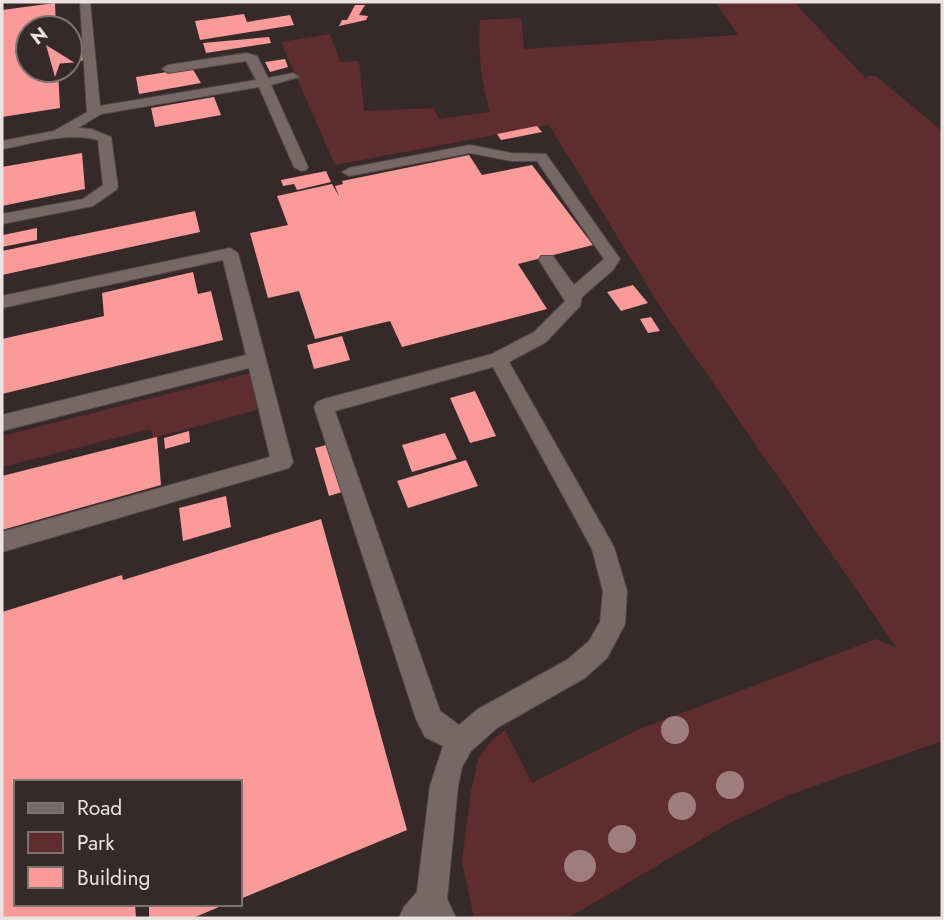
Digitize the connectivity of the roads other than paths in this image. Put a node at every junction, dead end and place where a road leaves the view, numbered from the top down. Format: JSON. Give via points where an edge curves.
{"nodes":[{"id":1,"x":85,"y":2,"type":"edge"},
{"id":2,"x":168,"y":69,"type":"dead end"},
{"id":3,"x":293,"y":77,"type":"dead end"},
{"id":4,"x":264,"y":82,"type":"junction"},
{"id":5,"x":96,"y":111,"type":"junction"},
{"id":6,"x":58,"y":134,"type":"junction"},
{"id":7,"x":2,"y":145,"type":"edge"},
{"id":8,"x":300,"y":167,"type":"dead end"},
{"id":9,"x":349,"y":172,"type":"dead end"},
{"id":10,"x":2,"y":219,"type":"edge"},
{"id":11,"x":547,"y":260,"type":"dead end"},
{"id":12,"x":573,"y":295,"type":"junction"},
{"id":13,"x":2,"y":302,"type":"edge"},
{"id":14,"x":257,"y":359,"type":"junction"},
{"id":15,"x":498,"y":359,"type":"junction"},
{"id":16,"x":2,"y":423,"type":"edge"},
{"id":17,"x":2,"y":542,"type":"edge"},
{"id":18,"x":461,"y":741,"type":"junction"},
{"id":19,"x":429,"y":912,"type":"edge"}],
"edges":[{"from":1,"to":5,"type":"lane"},
{"from":2,"to":4,"type":"lane","via":[[246,57],[253,59]]},
{"from":3,"to":4,"type":"lane"},
{"from":4,"to":5,"type":"lane"},
{"from":4,"to":8,"type":"lane"},
{"from":5,"to":6,"type":"lane","via":[[88,121]]},
{"from":6,"to":7,"type":"lane"},
{"from":6,"to":10,"type":"lane","via":[[86,132],[104,137],[111,187],[88,202]]},
{"from":9,"to":12,"type":"lane","via":[[470,149],[541,157],[612,258]]},
{"from":11,"to":12,"type":"lane"},
{"from":12,"to":15,"type":"lane","via":[[568,311],[552,327]]},
{"from":13,"to":14,"type":"lane","via":[[230,253]]},
{"from":14,"to":16,"type":"lane"},
{"from":14,"to":17,"type":"lane","via":[[282,462]]},
{"from":15,"to":18,"type":"lane","via":[[603,547],[612,570],[615,617],[610,631],[584,664],[563,680],[482,721]]},
{"from":15,"to":18,"type":"lane","via":[[324,407],[429,719]]},
{"from":18,"to":19,"type":"lane","via":[[444,786]]}]}
